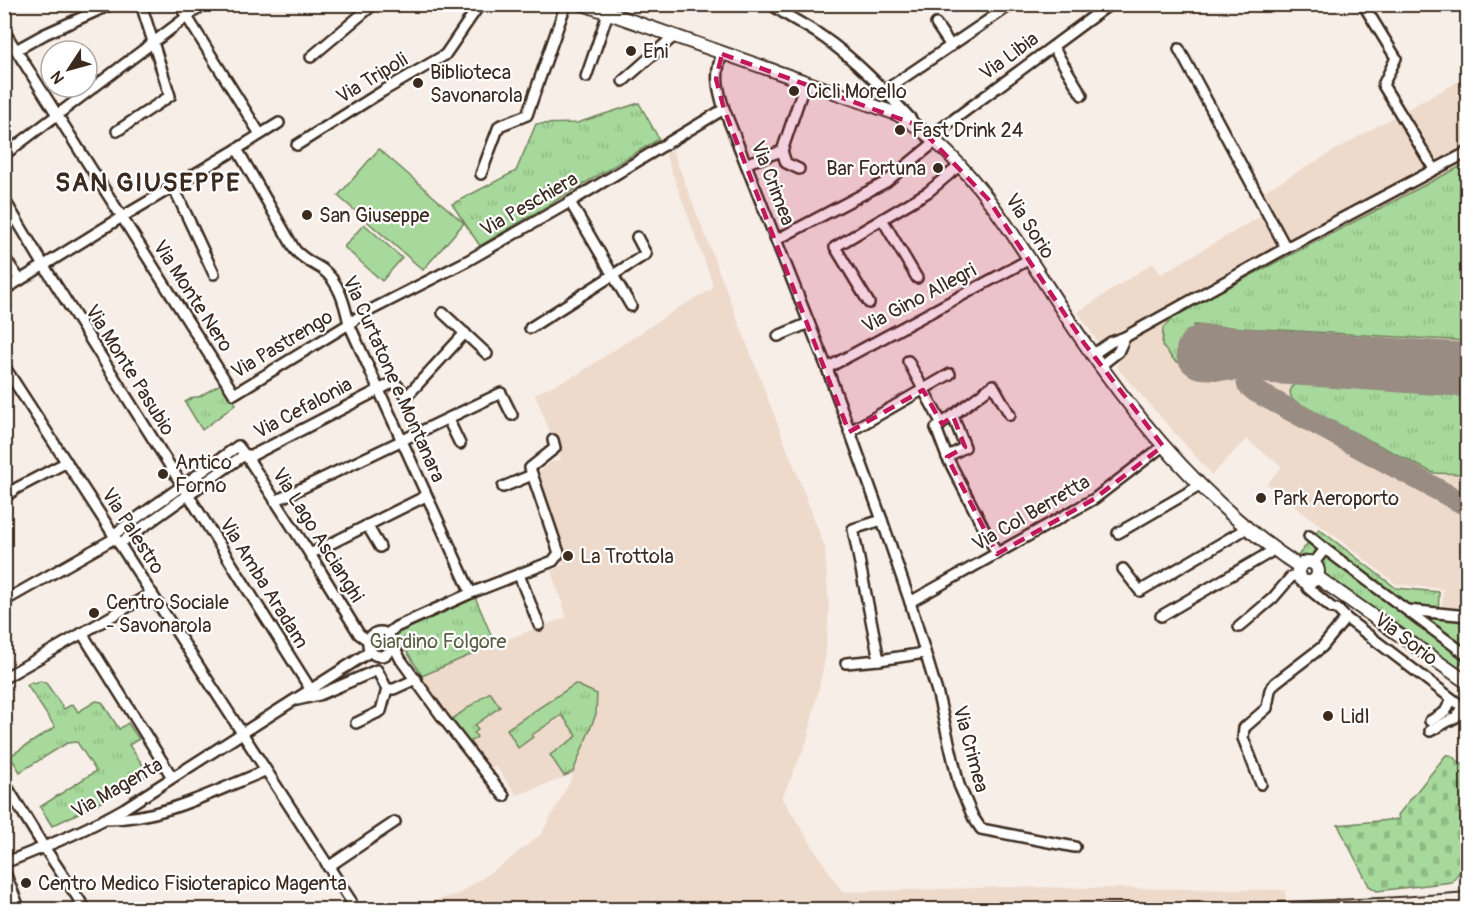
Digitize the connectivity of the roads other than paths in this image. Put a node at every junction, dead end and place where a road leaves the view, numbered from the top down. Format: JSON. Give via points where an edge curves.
{"nodes":[{"id":1,"x":112,"y":4,"type":"edge"},
{"id":2,"x":141,"y":4,"type":"edge"},
{"id":3,"x":179,"y":4,"type":"edge"},
{"id":4,"x":204,"y":4,"type":"edge"},
{"id":5,"x":374,"y":4,"type":"edge"},
{"id":6,"x":480,"y":4,"type":"edge"},
{"id":7,"x":566,"y":4,"type":"edge"},
{"id":8,"x":583,"y":4,"type":"edge"},
{"id":9,"x":771,"y":4,"type":"edge"},
{"id":10,"x":1012,"y":4,"type":"edge"},
{"id":11,"x":1110,"y":4,"type":"edge"},
{"id":12,"x":1363,"y":4,"type":"edge"},
{"id":13,"x":608,"y":13,"type":"junction"},
{"id":14,"x":187,"y":17,"type":"junction"},
{"id":15,"x":936,"y":24,"type":"dead end"},
{"id":16,"x":4,"y":31,"type":"edge"},
{"id":17,"x":673,"y":37,"type":"junction"},
{"id":18,"x":153,"y":44,"type":"junction"},
{"id":19,"x":951,"y":46,"type":"junction"},
{"id":20,"x":1053,"y":46,"type":"junction"},
{"id":21,"x":1179,"y":49,"type":"dead end"},
{"id":22,"x":16,"y":50,"type":"junction"},
{"id":23,"x":722,"y":54,"type":"junction"},
{"id":24,"x":312,"y":57,"type":"dead end"},
{"id":25,"x":586,"y":77,"type":"dead end"},
{"id":26,"x":623,"y":81,"type":"dead end"},
{"id":27,"x":805,"y":83,"type":"junction"},
{"id":28,"x":882,"y":89,"type":"junction"},
{"id":29,"x":1082,"y":95,"type":"dead end"},
{"id":30,"x":859,"y":101,"type":"junction"},
{"id":31,"x":724,"y":109,"type":"junction"},
{"id":32,"x":58,"y":115,"type":"junction"},
{"id":33,"x":279,"y":123,"type":"dead end"},
{"id":34,"x":917,"y":125,"type":"junction"},
{"id":35,"x":117,"y":131,"type":"dead end"},
{"id":36,"x":261,"y":134,"type":"junction"},
{"id":37,"x":932,"y":139,"type":"junction"},
{"id":38,"x":297,"y":145,"type":"dead end"},
{"id":39,"x":237,"y":149,"type":"junction"},
{"id":40,"x":782,"y":151,"type":"junction"},
{"id":41,"x":1467,"y":152,"type":"edge"},
{"id":42,"x":4,"y":155,"type":"edge"},
{"id":43,"x":747,"y":163,"type":"junction"},
{"id":44,"x":959,"y":166,"type":"junction"},
{"id":45,"x":799,"y":169,"type":"dead end"},
{"id":46,"x":1434,"y":169,"type":"junction"},
{"id":47,"x":481,"y":174,"type":"dead end"},
{"id":48,"x":173,"y":186,"type":"junction"},
{"id":49,"x":4,"y":199,"type":"edge"},
{"id":50,"x":570,"y":202,"type":"junction"},
{"id":51,"x":122,"y":217,"type":"junction"},
{"id":52,"x":882,"y":219,"type":"junction"},
{"id":53,"x":637,"y":237,"type":"dead end"},
{"id":54,"x":776,"y":240,"type":"junction"},
{"id":55,"x":1286,"y":248,"type":"junction"},
{"id":56,"x":4,"y":257,"type":"edge"},
{"id":57,"x":1029,"y":260,"type":"junction"},
{"id":58,"x":44,"y":264,"type":"junction"},
{"id":59,"x":214,"y":274,"type":"dead end"},
{"id":60,"x":612,"y":275,"type":"junction"},
{"id":61,"x":917,"y":278,"type":"dead end"},
{"id":62,"x":20,"y":280,"type":"junction"},
{"id":63,"x":4,"y":290,"type":"edge"},
{"id":64,"x":869,"y":303,"type":"dead end"},
{"id":65,"x":631,"y":306,"type":"dead end"},
{"id":66,"x":443,"y":313,"type":"dead end"},
{"id":67,"x":809,"y":323,"type":"junction"},
{"id":68,"x":349,"y":324,"type":"junction"},
{"id":69,"x":530,"y":328,"type":"dead end"},
{"id":70,"x":465,"y":333,"type":"junction"},
{"id":71,"x":778,"y":336,"type":"dead end"},
{"id":72,"x":1125,"y":337,"type":"junction"},
{"id":73,"x":487,"y":354,"type":"dead end"},
{"id":74,"x":1092,"y":355,"type":"junction"},
{"id":75,"x":908,"y":361,"type":"dead end"},
{"id":76,"x":4,"y":366,"type":"edge"},
{"id":77,"x":1100,"y":366,"type":"junction"},
{"id":78,"x":827,"y":368,"type":"junction"},
{"id":79,"x":951,"y":374,"type":"dead end"},
{"id":80,"x":378,"y":389,"type":"junction"},
{"id":81,"x":923,"y":390,"type":"junction"},
{"id":82,"x":234,"y":394,"type":"joint"},
{"id":83,"x":512,"y":415,"type":"dead end"},
{"id":84,"x":1010,"y":415,"type":"dead end"},
{"id":85,"x":953,"y":416,"type":"junction"},
{"id":86,"x":448,"y":419,"type":"junction"},
{"id":87,"x":942,"y":424,"type":"junction"},
{"id":88,"x":849,"y":432,"type":"junction"},
{"id":89,"x":401,"y":440,"type":"junction"},
{"id":90,"x":553,"y":440,"type":"dead end"},
{"id":91,"x":460,"y":444,"type":"dead end"},
{"id":92,"x":1163,"y":446,"type":"junction"},
{"id":93,"x":244,"y":455,"type":"junction"},
{"id":94,"x":946,"y":457,"type":"junction"},
{"id":95,"x":67,"y":462,"type":"junction"},
{"id":96,"x":532,"y":475,"type":"junction"},
{"id":97,"x":1201,"y":485,"type":"junction"},
{"id":98,"x":503,"y":487,"type":"dead end"},
{"id":99,"x":185,"y":491,"type":"junction"},
{"id":100,"x":426,"y":496,"type":"junction"},
{"id":101,"x":4,"y":498,"type":"edge"},
{"id":102,"x":275,"y":501,"type":"junction"},
{"id":103,"x":882,"y":520,"type":"junction"},
{"id":104,"x":367,"y":525,"type":"junction"},
{"id":105,"x":1245,"y":526,"type":"junction"},
{"id":106,"x":1118,"y":533,"type":"dead end"},
{"id":107,"x":1309,"y":536,"type":"dead end"},
{"id":108,"x":116,"y":539,"type":"junction"},
{"id":109,"x":380,"y":547,"type":"dead end"},
{"id":110,"x":1273,"y":548,"type":"junction"},
{"id":111,"x":1324,"y":549,"type":"junction"},
{"id":112,"x":310,"y":554,"type":"junction"},
{"id":113,"x":997,"y":554,"type":"junction"},
{"id":114,"x":1313,"y":564,"type":"joint"},
{"id":115,"x":1123,"y":569,"type":"dead end"},
{"id":116,"x":519,"y":575,"type":"junction"},
{"id":117,"x":1305,"y":575,"type":"junction"},
{"id":118,"x":152,"y":593,"type":"junction"},
{"id":119,"x":471,"y":593,"type":"junction"},
{"id":120,"x":1348,"y":598,"type":"junction"},
{"id":121,"x":4,"y":601,"type":"edge"},
{"id":122,"x":910,"y":602,"type":"junction"},
{"id":123,"x":1337,"y":609,"type":"junction"},
{"id":124,"x":1404,"y":610,"type":"junction"},
{"id":125,"x":1161,"y":616,"type":"dead end"},
{"id":126,"x":1467,"y":616,"type":"edge"},
{"id":127,"x":1346,"y":618,"type":"junction"},
{"id":128,"x":539,"y":625,"type":"dead end"},
{"id":129,"x":1239,"y":627,"type":"dead end"},
{"id":130,"x":82,"y":633,"type":"junction"},
{"id":131,"x":389,"y":639,"type":"junction"},
{"id":132,"x":370,"y":646,"type":"junction"},
{"id":133,"x":926,"y":653,"type":"junction"},
{"id":134,"x":386,"y":654,"type":"junction"},
{"id":135,"x":1467,"y":656,"type":"edge"},
{"id":136,"x":401,"y":660,"type":"junction"},
{"id":137,"x":879,"y":660,"type":"junction"},
{"id":138,"x":846,"y":663,"type":"dead end"},
{"id":139,"x":4,"y":678,"type":"edge"},
{"id":140,"x":416,"y":679,"type":"junction"},
{"id":141,"x":1467,"y":683,"type":"edge"},
{"id":142,"x":387,"y":689,"type":"junction"},
{"id":143,"x":310,"y":690,"type":"junction"},
{"id":144,"x":1452,"y":699,"type":"junction"},
{"id":145,"x":293,"y":701,"type":"junction"},
{"id":146,"x":1465,"y":709,"type":"edge"},
{"id":147,"x":356,"y":723,"type":"dead end"},
{"id":148,"x":242,"y":733,"type":"junction"},
{"id":149,"x":265,"y":771,"type":"junction"},
{"id":150,"x":172,"y":777,"type":"junction"},
{"id":151,"x":4,"y":782,"type":"edge"},
{"id":152,"x":1260,"y":784,"type":"dead end"},
{"id":153,"x":504,"y":796,"type":"dead end"},
{"id":154,"x":105,"y":819,"type":"junction"},
{"id":155,"x":395,"y":822,"type":"dead end"},
{"id":156,"x":44,"y":847,"type":"junction"},
{"id":157,"x":1075,"y":847,"type":"dead end"},
{"id":158,"x":4,"y":862,"type":"edge"},
{"id":159,"x":328,"y":867,"type":"junction"},
{"id":160,"x":4,"y":870,"type":"edge"},
{"id":161,"x":351,"y":901,"type":"dead end"},
{"id":162,"x":20,"y":909,"type":"edge"},
{"id":163,"x":86,"y":909,"type":"edge"}],
"edges":[{"from":1,"to":22,"type":"street"},
{"from":2,"to":18,"type":"street"},
{"from":3,"to":14,"type":"street"},
{"from":4,"to":14,"type":"street"},
{"from":5,"to":24,"type":"street"},
{"from":6,"to":38,"type":"street","name":"Via Tripoli","via":[[445,56]]},
{"from":7,"to":47,"type":"street","via":[[527,115],[499,126]]},
{"from":8,"to":13,"type":"main road","name":"Via Sorio"},
{"from":9,"to":28,"type":"street","via":[[824,37]]},
{"from":10,"to":19,"type":"street"},
{"from":11,"to":20,"type":"street","name":"Via Libia"},
{"from":12,"to":46,"type":"street","via":[[1396,58],[1383,85]]},
{"from":13,"to":17,"type":"main road","name":"Via Sorio"},
{"from":13,"to":25,"type":"street"},
{"from":14,"to":18,"type":"street"},
{"from":14,"to":36,"type":"street"},
{"from":15,"to":19,"type":"street"},
{"from":16,"to":22,"type":"street","name":"Via Monte Nero"},
{"from":17,"to":23,"type":"main road","name":"Via Sorio"},
{"from":17,"to":26,"type":"street"},
{"from":18,"to":32,"type":"street"},
{"from":18,"to":35,"type":"street","via":[[170,96]]},
{"from":19,"to":28,"type":"street"},
{"from":20,"to":29,"type":"street"},
{"from":20,"to":37,"type":"street","name":"Via Libia"},
{"from":21,"to":55,"type":"street"},
{"from":22,"to":32,"type":"street","name":"Via Monte Nero"},
{"from":23,"to":27,"type":"main road","name":"Via Sorio"},
{"from":23,"to":31,"type":"street","name":"Via Crimea","via":[[717,78]]},
{"from":27,"to":30,"type":"main road","name":"Via Sorio"},
{"from":27,"to":40,"type":"street"},
{"from":28,"to":30,"type":"street"},
{"from":28,"to":34,"type":"street"},
{"from":30,"to":34,"type":"main road","name":"Via Sorio"},
{"from":31,"to":43,"type":"street","name":"Via Crimea"},
{"from":31,"to":50,"type":"street","name":"Via Peschiera"},
{"from":32,"to":42,"type":"street"},
{"from":32,"to":51,"type":"street","name":"Via Monte Nero"},
{"from":33,"to":36,"type":"street"},
{"from":34,"to":37,"type":"main road","name":"Via Sorio"},
{"from":36,"to":39,"type":"street"},
{"from":37,"to":44,"type":"main road","name":"Via Sorio"},
{"from":37,"to":54,"type":"street","name":"Via Libia","via":[[886,182]]},
{"from":39,"to":48,"type":"street"},
{"from":39,"to":68,"type":"street","name":"Via Curtatone e Montanara","via":[[295,250],[332,280],[345,304]]},
{"from":40,"to":43,"type":"street"},
{"from":40,"to":45,"type":"street","via":[[786,163]]},
{"from":41,"to":46,"type":"street"},
{"from":43,"to":54,"type":"street","name":"Via Crimea"},
{"from":44,"to":52,"type":"street","via":[[928,192]]},
{"from":44,"to":57,"type":"main road","name":"Via Sorio","via":[[988,199]]},
{"from":46,"to":55,"type":"street"},
{"from":48,"to":51,"type":"street"},
{"from":48,"to":59,"type":"street"},
{"from":49,"to":58,"type":"street","name":"Via Monte Pasubio"},
{"from":50,"to":60,"type":"street"},
{"from":50,"to":68,"type":"street","name":"Via Peschiera"},
{"from":51,"to":58,"type":"street"},
{"from":51,"to":82,"type":"street","name":"Via Monte Nero"},
{"from":52,"to":61,"type":"street"},
{"from":52,"to":64,"type":"street","via":[[835,247]]},
{"from":53,"to":60,"type":"street","via":[[646,254]]},
{"from":54,"to":67,"type":"street","name":"Via Crimea"},
{"from":55,"to":72,"type":"street"},
{"from":56,"to":62,"type":"street"},
{"from":57,"to":74,"type":"main road","name":"Via Sorio"},
{"from":57,"to":78,"type":"street","name":"Via Gino Allegri"},
{"from":58,"to":62,"type":"street"},
{"from":58,"to":99,"type":"street","name":"Via Monte Pasubio"},
{"from":60,"to":65,"type":"street"},
{"from":60,"to":69,"type":"street"},
{"from":62,"to":63,"type":"street"},
{"from":66,"to":70,"type":"street"},
{"from":67,"to":71,"type":"street"},
{"from":67,"to":78,"type":"street","name":"Via Crimea"},
{"from":68,"to":80,"type":"street","name":"Via Curtatone e Montanara"},
{"from":68,"to":82,"type":"street","name":"Via Pastrengo"},
{"from":70,"to":73,"type":"street"},
{"from":70,"to":80,"type":"street","via":[[407,396],[394,382]]},
{"from":72,"to":74,"type":"street"},
{"from":72,"to":77,"type":"street","via":[[1118,352]]},
{"from":74,"to":77,"type":"main road","name":"Via Sorio"},
{"from":75,"to":81,"type":"street"},
{"from":76,"to":95,"type":"street","name":"Via Palestro"},
{"from":77,"to":92,"type":"main road","name":"Via Sorio"},
{"from":78,"to":88,"type":"street","name":"Via Crimea"},
{"from":79,"to":81,"type":"street"},
{"from":80,"to":89,"type":"street","name":"Via Curtatone e Montanara"},
{"from":80,"to":93,"type":"street","name":"Via Cefalonia","via":[[253,455]]},
{"from":81,"to":87,"type":"street"},
{"from":81,"to":88,"type":"street"},
{"from":83,"to":86,"type":"street","via":[[501,393]]},
{"from":84,"to":85,"type":"street","via":[[993,386]]},
{"from":85,"to":87,"type":"street"},
{"from":85,"to":94,"type":"street","via":[[966,447]]},
{"from":86,"to":89,"type":"street"},
{"from":86,"to":91,"type":"street"},
{"from":87,"to":94,"type":"street","via":[[936,428]]},
{"from":88,"to":103,"type":"street","name":"Via Crimea"},
{"from":89,"to":100,"type":"street","name":"Via Curtatone e Montanara"},
{"from":89,"to":102,"type":"street"},
{"from":90,"to":96,"type":"street","via":[[555,448],[530,468]]},
{"from":92,"to":97,"type":"main road","name":"Via Sorio"},
{"from":92,"to":113,"type":"street","name":"Via Col Berretta","via":[[1094,498]]},
{"from":93,"to":99,"type":"street","name":"Via Cefalonia"},
{"from":93,"to":99,"type":"street","name":"Via Lago Ascianghi","via":[[238,446]]},
{"from":93,"to":102,"type":"street","name":"Via Lago Ascianghi"},
{"from":94,"to":113,"type":"street"},
{"from":95,"to":101,"type":"street"},
{"from":95,"to":108,"type":"street","name":"Via Palestro"},
{"from":96,"to":98,"type":"street"},
{"from":96,"to":116,"type":"street","via":[[559,553],[553,561]]},
{"from":97,"to":105,"type":"main road","name":"Via Sorio"},
{"from":97,"to":106,"type":"street"},
{"from":99,"to":108,"type":"street"},
{"from":99,"to":143,"type":"street","name":"Via Amba Aradam"},
{"from":100,"to":104,"type":"street"},
{"from":100,"to":119,"type":"street","name":"Via Curtatone e Montanara"},
{"from":102,"to":112,"type":"street","name":"Via Lago Ascianghi"},
{"from":103,"to":122,"type":"street","name":"Via Crimea"},
{"from":103,"to":137,"type":"street","via":[[853,529]]},
{"from":104,"to":109,"type":"street"},
{"from":104,"to":112,"type":"street"},
{"from":105,"to":110,"type":"main road","name":"Via Sorio"},
{"from":105,"to":115,"type":"street","via":[[1140,591]]},
{"from":107,"to":111,"type":"street","name":"Via Sorio"},
{"from":108,"to":118,"type":"street","name":"Via Palestro"},
{"from":108,"to":121,"type":"street"},
{"from":110,"to":117,"type":"main road","name":"Via Sorio"},
{"from":110,"to":125,"type":"street"},
{"from":111,"to":114,"type":"street","name":"Via Sorio"},
{"from":111,"to":124,"type":"street","name":"Via Sorio"},
{"from":112,"to":132,"type":"street","name":"Via Lago Ascianghi"},
{"from":113,"to":122,"type":"street","name":"Via Col Berretta"},
{"from":114,"to":117,"type":"main road","name":"Via Sorio","via":[[1318,570]]},
{"from":116,"to":119,"type":"street"},
{"from":116,"to":128,"type":"street"},
{"from":117,"to":120,"type":"main road"},
{"from":117,"to":123,"type":"street","name":"Via Sorio","via":[[1308,588]]},
{"from":117,"to":129,"type":"street","via":[[1290,577],[1274,598]]},
{"from":118,"to":130,"type":"street"},
{"from":118,"to":148,"type":"street","name":"Via Palestro"},
{"from":119,"to":131,"type":"street","via":[[396,627]]},
{"from":120,"to":123,"type":"street"},
{"from":120,"to":141,"type":"main road"},
{"from":122,"to":133,"type":"street","name":"Via Crimea"},
{"from":123,"to":127,"type":"street","name":"Via Sorio"},
{"from":124,"to":126,"type":"street","name":"Via Sorio"},
{"from":124,"to":135,"type":"street","name":"Via Sorio"},
{"from":127,"to":144,"type":"street","name":"Via Sorio"},
{"from":127,"to":152,"type":"street","via":[[1322,647],[1275,683],[1267,708],[1244,728],[1243,738]]},
{"from":130,"to":139,"type":"street"},
{"from":130,"to":150,"type":"street"},
{"from":131,"to":132,"type":"street","via":[[376,633]]},
{"from":131,"to":134,"type":"street","via":[[390,650]]},
{"from":131,"to":136,"type":"street"},
{"from":132,"to":134,"type":"street","via":[[376,655]]},
{"from":132,"to":143,"type":"street","name":"Via Magenta"},
{"from":133,"to":137,"type":"street"},
{"from":133,"to":157,"type":"street","name":"Via Crimea","via":[[959,786],[981,829]]},
{"from":134,"to":136,"type":"street"},
{"from":136,"to":140,"type":"street"},
{"from":137,"to":138,"type":"street"},
{"from":140,"to":142,"type":"street"},
{"from":140,"to":153,"type":"street"},
{"from":142,"to":145,"type":"street","via":[[377,670],[319,695]]},
{"from":142,"to":147,"type":"street","via":[[381,711]]},
{"from":143,"to":145,"type":"street","name":"Via Magenta"},
{"from":144,"to":146,"type":"street","name":"Via Sorio"},
{"from":144,"to":146,"type":"street","name":"Via Sorio","via":[[1430,726],[1456,717]]},
{"from":145,"to":148,"type":"street","name":"Via Magenta"},
{"from":148,"to":149,"type":"street","name":"Via Palestro"},
{"from":148,"to":150,"type":"street","name":"Via Magenta"},
{"from":149,"to":154,"type":"street","via":[[159,813]]},
{"from":149,"to":159,"type":"street","name":"Via Palestro"},
{"from":150,"to":154,"type":"street","name":"Via Magenta"},
{"from":151,"to":156,"type":"street"},
{"from":154,"to":156,"type":"street","name":"Via Magenta"},
{"from":155,"to":159,"type":"street"},
{"from":156,"to":158,"type":"street","name":"Via Magenta"},
{"from":156,"to":163,"type":"street"},
{"from":159,"to":161,"type":"street","name":"Via Palestro"},
{"from":160,"to":162,"type":"street"}]}
